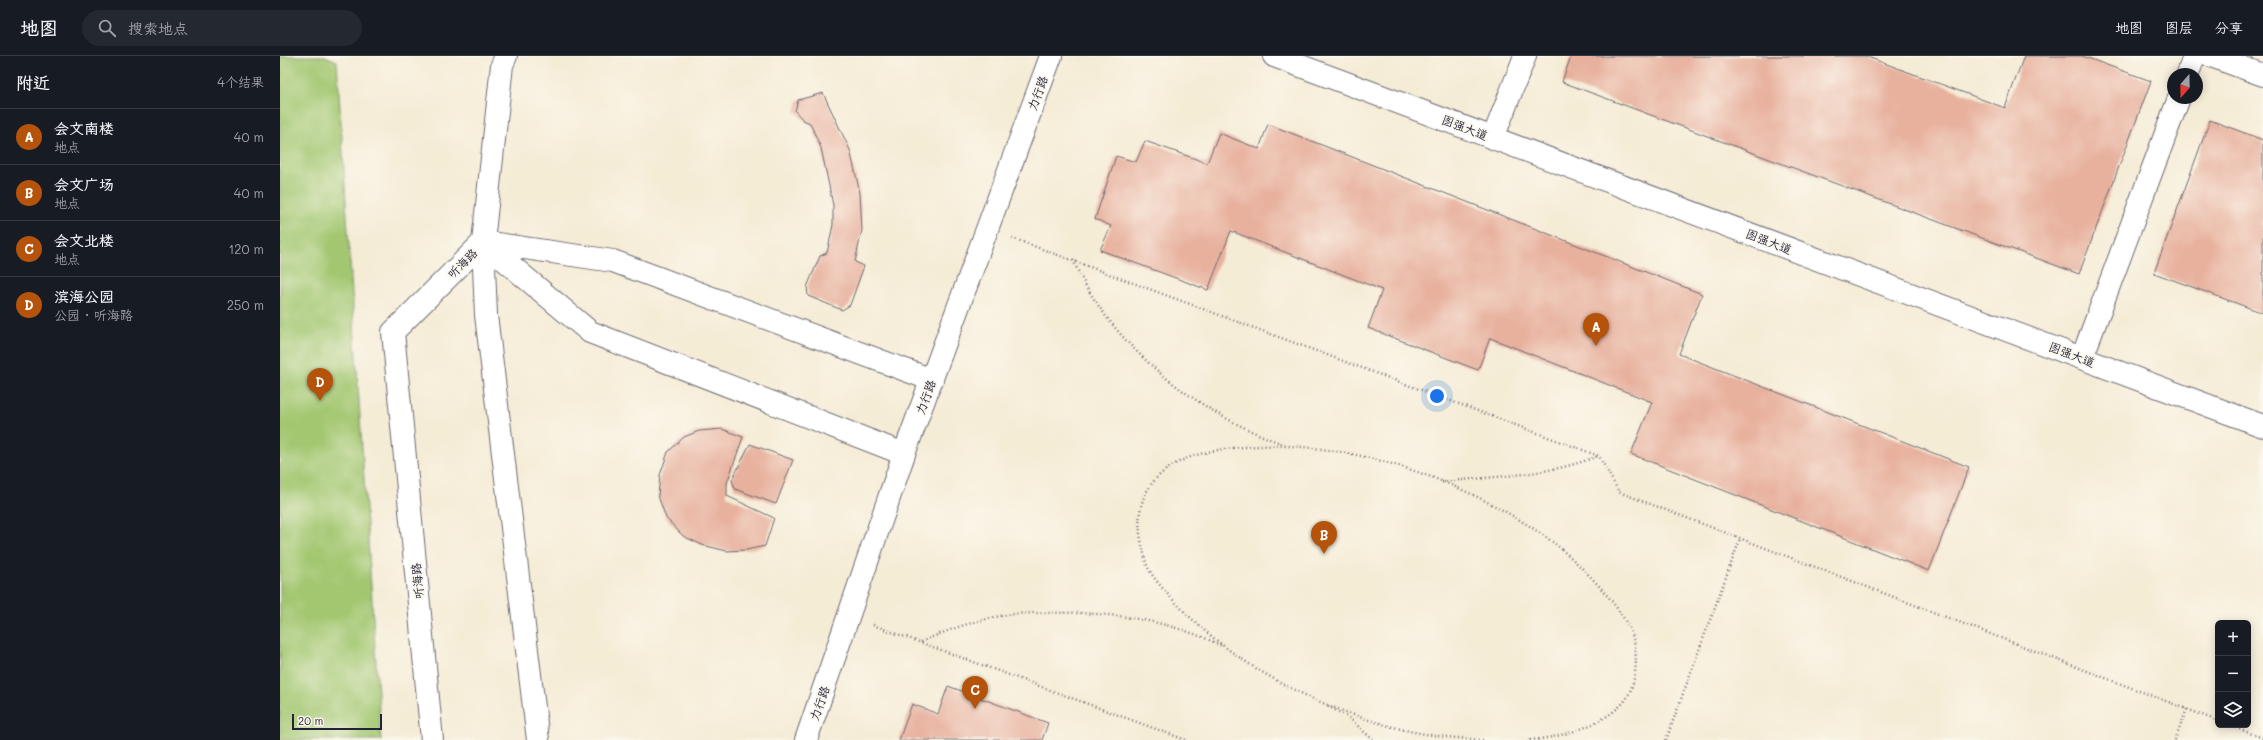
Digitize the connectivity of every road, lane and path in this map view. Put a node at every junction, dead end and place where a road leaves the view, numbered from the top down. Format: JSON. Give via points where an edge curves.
{"nodes":[{"id":1,"x":506,"y":56,"type":"edge"},
{"id":2,"x":1050,"y":56,"type":"edge"},
{"id":3,"x":1274,"y":56,"type":"edge"},
{"id":4,"x":1525,"y":56,"type":"edge"},
{"id":5,"x":2194,"y":56,"type":"edge"},
{"id":6,"x":2211,"y":56,"type":"edge"},
{"id":7,"x":2190,"y":68,"type":"edge"},
{"id":8,"x":2263,"y":76,"type":"edge"},
{"id":9,"x":2177,"y":104,"type":"edge"},
{"id":10,"x":1493,"y":138,"type":"junction"},
{"id":11,"x":987,"y":229,"type":"junction"},
{"id":12,"x":484,"y":242,"type":"junction"},
{"id":13,"x":1073,"y":260,"type":"junction"},
{"id":14,"x":2082,"y":358,"type":"junction"},
{"id":15,"x":932,"y":380,"type":"junction"},
{"id":16,"x":2263,"y":426,"type":"edge"},
{"id":17,"x":1288,"y":446,"type":"junction"},
{"id":18,"x":904,"y":454,"type":"junction"},
{"id":19,"x":1599,"y":456,"type":"junction"},
{"id":20,"x":1441,"y":482,"type":"junction"},
{"id":21,"x":1740,"y":539,"type":"junction"},
{"id":22,"x":849,"y":616,"type":"junction"},
{"id":23,"x":920,"y":642,"type":"junction"},
{"id":24,"x":1228,"y":649,"type":"junction"},
{"id":25,"x":1319,"y":701,"type":"junction"},
{"id":26,"x":2187,"y":709,"type":"junction"},
{"id":27,"x":2215,"y":720,"type":"edge"},
{"id":28,"x":2236,"y":728,"type":"edge"},
{"id":29,"x":2263,"y":738,"type":"edge"},
{"id":30,"x":432,"y":740,"type":"edge"},
{"id":31,"x":538,"y":740,"type":"edge"},
{"id":32,"x":806,"y":740,"type":"edge"},
{"id":33,"x":1186,"y":740,"type":"edge"},
{"id":34,"x":1373,"y":740,"type":"edge"},
{"id":35,"x":1483,"y":740,"type":"edge"},
{"id":36,"x":1527,"y":740,"type":"edge"},
{"id":37,"x":1666,"y":740,"type":"edge"},
{"id":38,"x":2175,"y":740,"type":"edge"}],
"edges":[{"from":1,"to":12,"type":"main road","via":[[502,65]]},
{"from":2,"to":11,"type":"main road","name":"力行路"},
{"from":3,"to":10,"type":"main road","name":"图强大道"},
{"from":4,"to":10,"type":"main road"},
{"from":5,"to":7,"type":"main road"},
{"from":6,"to":8,"type":"main road"},
{"from":9,"to":14,"type":"main road"},
{"from":10,"to":14,"type":"main road","name":"图强大道"},
{"from":11,"to":13,"type":"path"},
{"from":11,"to":15,"type":"main road","name":"力行路"},
{"from":12,"to":15,"type":"main road","via":[[613,261]]},
{"from":12,"to":18,"type":"main road","via":[[590,332]]},
{"from":12,"to":30,"type":"main road","name":"听海路","via":[[393,332]]},
{"from":12,"to":31,"type":"main road","name":"听海路","via":[[486,315]]},
{"from":13,"to":17,"type":"path","via":[[1097,306],[1119,333],[1152,366],[1223,418],[1258,436]]},
{"from":13,"to":19,"type":"path"},
{"from":14,"to":16,"type":"main road","name":"图强大道"},
{"from":15,"to":18,"type":"main road","name":"力行路"},
{"from":17,"to":20,"type":"path","via":[[1372,458]]},
{"from":17,"to":24,"type":"path","via":[[1234,447],[1177,463],[1154,480],[1144,494],[1138,513],[1140,536],[1148,567],[1169,596],[1199,627]]},
{"from":18,"to":22,"type":"main road","name":"力行路"},
{"from":19,"to":20,"type":"path","via":[[1558,469],[1526,475]]},
{"from":19,"to":21,"type":"path","via":[[1618,492]]},
{"from":20,"to":36,"type":"path","via":[[1478,497],[1515,517],[1555,544],[1594,581],[1619,610],[1634,640],[1636,668],[1623,704],[1596,722],[1566,733]]},
{"from":21,"to":26,"type":"path"},
{"from":21,"to":37,"type":"path"},
{"from":22,"to":23,"type":"path"},
{"from":22,"to":32,"type":"main road","name":"力行路"},
{"from":23,"to":24,"type":"path","via":[[997,616],[1082,612],[1159,623],[1201,636]]},
{"from":23,"to":33,"type":"path"},
{"from":24,"to":25,"type":"path","via":[[1255,668]]},
{"from":25,"to":34,"type":"path","via":[[1348,717]]},
{"from":25,"to":35,"type":"path","via":[[1368,720],[1402,729],[1432,736]]},
{"from":26,"to":27,"type":"path"},
{"from":26,"to":38,"type":"path"},
{"from":28,"to":29,"type":"path"}]}
